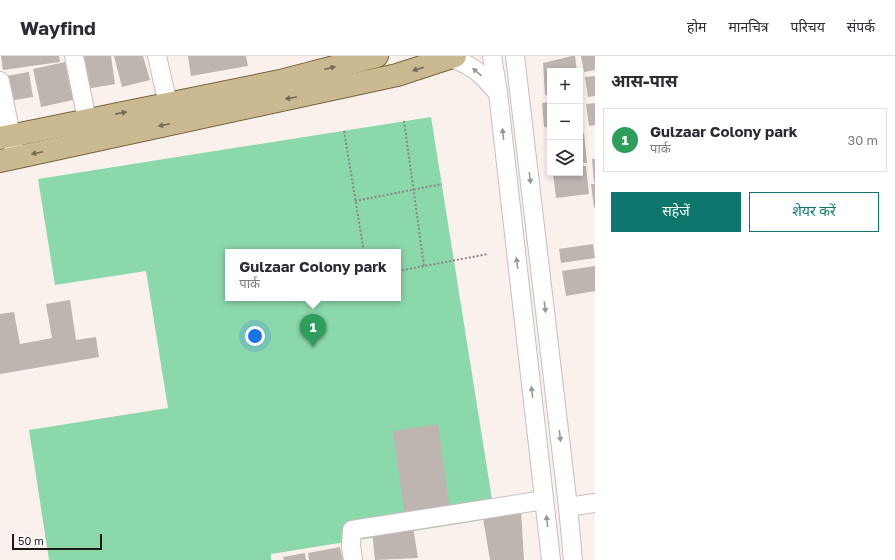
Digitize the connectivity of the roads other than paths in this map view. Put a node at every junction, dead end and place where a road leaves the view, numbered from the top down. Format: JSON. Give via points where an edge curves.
{"nodes":[{"id":1,"x":74,"y":56,"type":"edge"},
{"id":2,"x":157,"y":56,"type":"edge"},
{"id":3,"x":377,"y":56,"type":"edge"},
{"id":4,"x":492,"y":56,"type":"edge"},
{"id":5,"x":515,"y":56,"type":"edge"},
{"id":6,"x":453,"y":57,"type":"edge"},
{"id":7,"x":0,"y":81,"type":"edge"},
{"id":8,"x":498,"y":93,"type":"junction"},
{"id":9,"x":168,"y":104,"type":"junction"},
{"id":10,"x":87,"y":120,"type":"junction"},
{"id":11,"x":6,"y":136,"type":"edge"},
{"id":12,"x":8,"y":159,"type":"edge"},
{"id":13,"x":544,"y":500,"type":"junction"},
{"id":14,"x":595,"y":502,"type":"edge"},
{"id":15,"x":568,"y":507,"type":"junction"},
{"id":16,"x":353,"y":560,"type":"edge"},
{"id":17,"x":551,"y":560,"type":"edge"},
{"id":18,"x":574,"y":560,"type":"edge"}],
"edges":[{"from":1,"to":10,"type":"street"},
{"from":2,"to":9,"type":"street"},
{"from":9,"to":3,"type":"main road","one_way":true,"via":[[280,81]]},
{"from":4,"to":8,"type":"street"},
{"from":5,"to":15,"type":"street","one_way":true},
{"from":8,"to":6,"type":"street","one_way":true,"via":[[475,69]]},
{"from":6,"to":12,"type":"main road","one_way":true,"via":[[397,75]]},
{"from":7,"to":11,"type":"street"},
{"from":13,"to":8,"type":"street","one_way":true},
{"from":10,"to":9,"type":"main road","one_way":true},
{"from":10,"to":11,"type":"main road"},
{"from":11,"to":12,"type":"street"},
{"from":13,"to":16,"type":"street","via":[[352,530]]},
{"from":17,"to":13,"type":"street","one_way":true},
{"from":14,"to":15,"type":"street"},
{"from":15,"to":18,"type":"street"}]}
